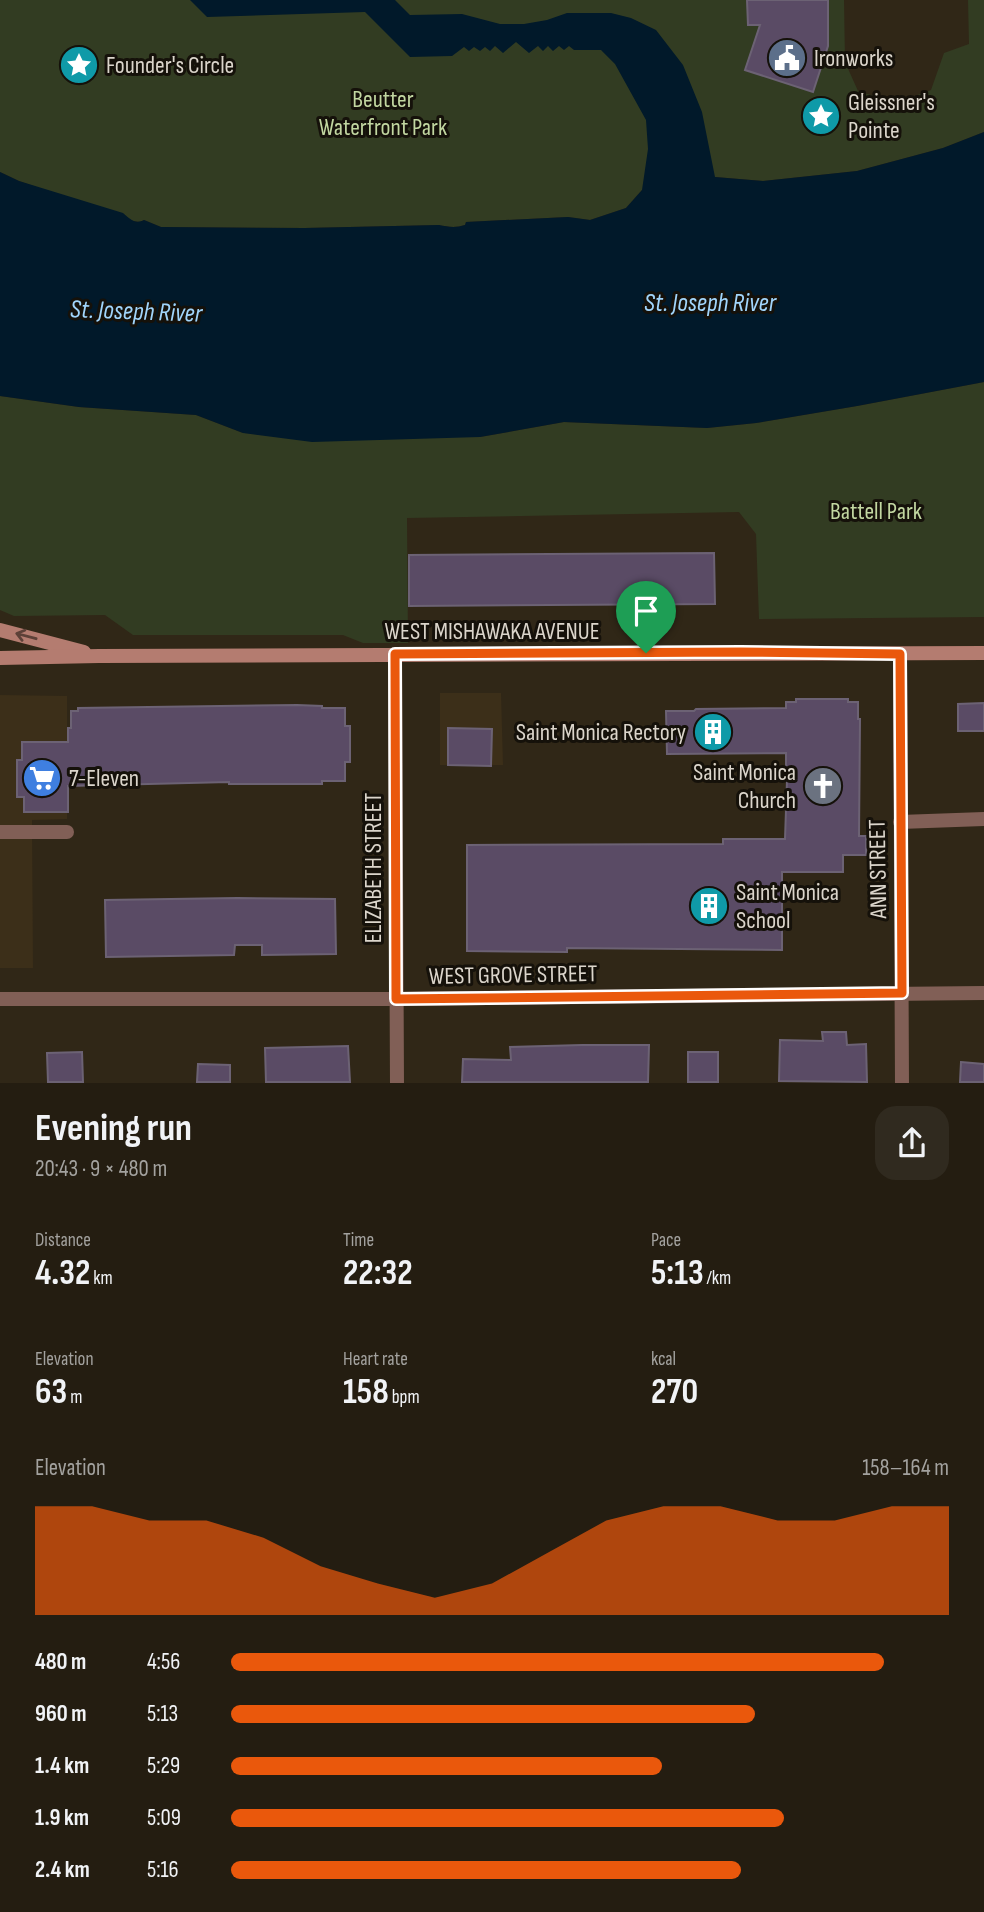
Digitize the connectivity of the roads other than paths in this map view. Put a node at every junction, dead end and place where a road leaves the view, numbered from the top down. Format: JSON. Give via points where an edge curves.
{"nodes":[{"id":1,"x":0,"y":629,"type":"edge"},
{"id":2,"x":984,"y":653,"type":"edge"},
{"id":3,"x":395,"y":654,"type":"junction"},
{"id":4,"x":900,"y":654,"type":"junction"},
{"id":5,"x":99,"y":656,"type":"junction"},
{"id":6,"x":0,"y":658,"type":"edge"},
{"id":7,"x":984,"y":819,"type":"edge"},
{"id":8,"x":900,"y":822,"type":"junction"},
{"id":9,"x":0,"y":832,"type":"edge"},
{"id":10,"x":67,"y":832,"type":"dead end"},
{"id":11,"x":984,"y":992,"type":"edge"},
{"id":12,"x":902,"y":993,"type":"junction"},
{"id":13,"x":0,"y":999,"type":"edge"},
{"id":14,"x":396,"y":999,"type":"junction"},
{"id":15,"x":397,"y":1083,"type":"edge"},
{"id":16,"x":902,"y":1083,"type":"edge"}],
"edges":[{"from":5,"to":1,"type":"main road","one_way":true},
{"from":2,"to":4,"type":"main road","name":"WEST MISHAWAKA AVENUE"},
{"from":3,"to":4,"type":"main road","name":"WEST MISHAWAKA AVENUE"},
{"from":3,"to":5,"type":"main road","name":"WEST MISHAWAKA AVENUE"},
{"from":3,"to":14,"type":"street","name":"ELIZABETH STREET"},
{"from":4,"to":8,"type":"street","name":"ANN STREET"},
{"from":5,"to":6,"type":"main road","name":"WEST MISHAWAKA AVENUE"},
{"from":7,"to":8,"type":"street"},
{"from":8,"to":12,"type":"street","name":"ANN STREET"},
{"from":9,"to":10,"type":"street"},
{"from":11,"to":12,"type":"street","name":"WEST GROVE STREET"},
{"from":12,"to":14,"type":"street","name":"WEST GROVE STREET"},
{"from":12,"to":16,"type":"street","name":"ANN STREET"},
{"from":13,"to":14,"type":"street","name":"WEST GROVE STREET"},
{"from":14,"to":15,"type":"street","name":"ELIZABETH STREET"}]}
